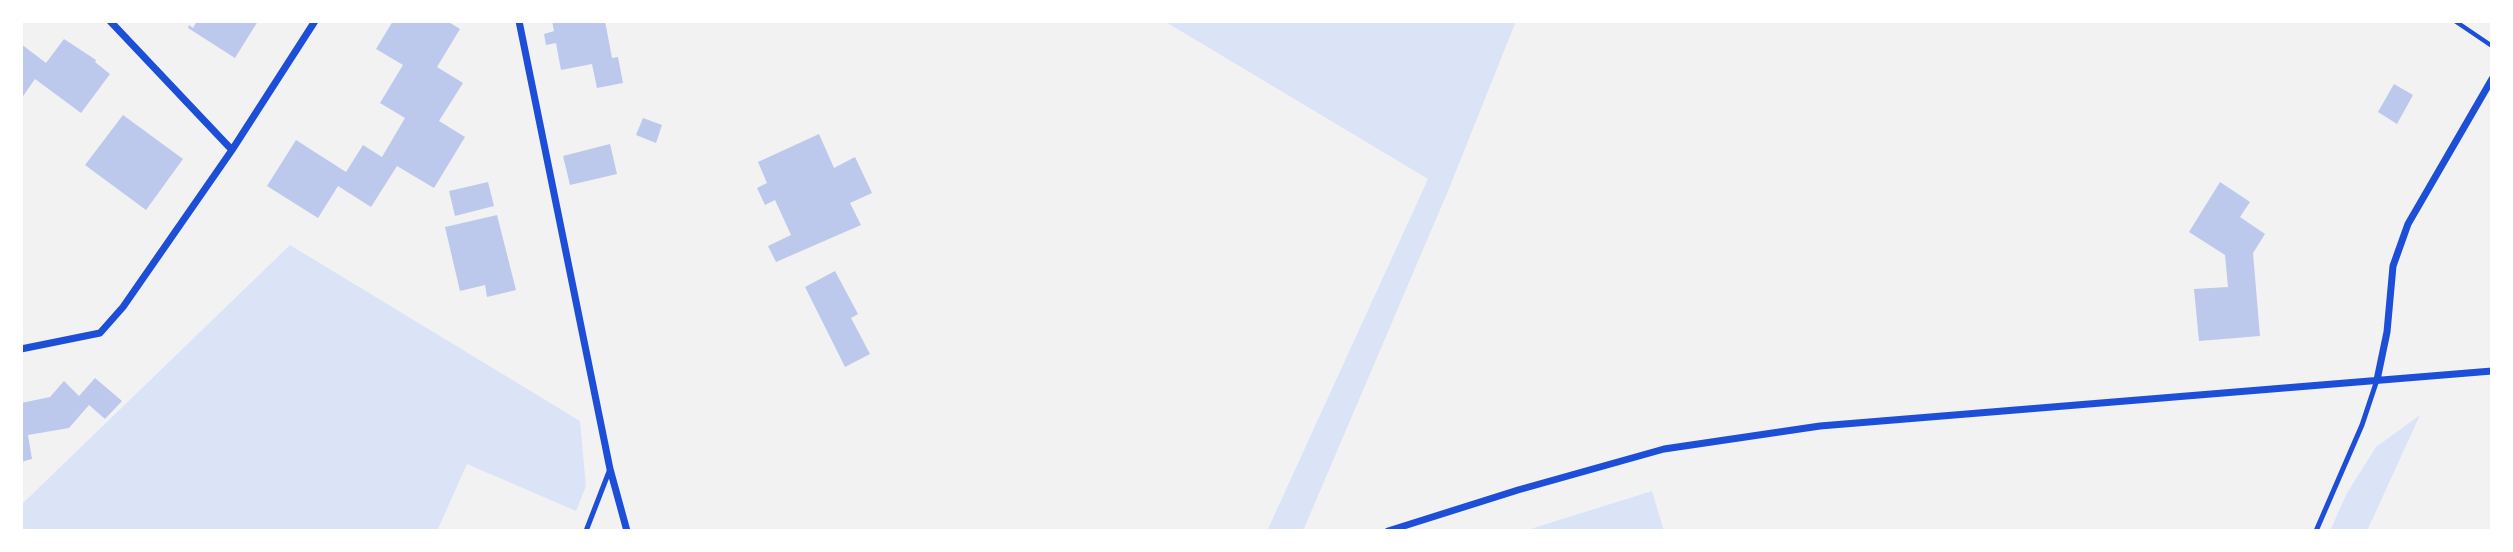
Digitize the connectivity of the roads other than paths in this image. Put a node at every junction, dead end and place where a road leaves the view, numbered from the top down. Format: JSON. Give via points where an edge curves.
{"nodes":[{"id":1,"x":110,"y":21,"type":"edge"},
{"id":2,"x":315,"y":21,"type":"edge"},
{"id":3,"x":519,"y":21,"type":"edge"},
{"id":4,"x":2492,"y":79,"type":"edge"},
{"id":5,"x":232,"y":150,"type":"junction"},
{"id":6,"x":21,"y":349,"type":"edge"},
{"id":7,"x":2492,"y":371,"type":"edge"},
{"id":8,"x":2376,"y":380,"type":"junction"},
{"id":9,"x":610,"y":469,"type":"junction"},
{"id":10,"x":586,"y":531,"type":"edge"},
{"id":11,"x":627,"y":531,"type":"edge"},
{"id":12,"x":1388,"y":531,"type":"edge"},
{"id":13,"x":2316,"y":531,"type":"edge"}],
"edges":[{"from":1,"to":5,"type":"street"},
{"from":2,"to":5,"type":"street"},
{"from":3,"to":9,"type":"street"},
{"from":4,"to":8,"type":"street","via":[[2408,224],[2393,266],[2387,332]]},
{"from":5,"to":6,"type":"street","via":[[100,334]]},
{"from":7,"to":8,"type":"street"},
{"from":8,"to":12,"type":"street","via":[[1820,426],[1664,449]]},
{"from":8,"to":13,"type":"lane","via":[[2362,425]]},
{"from":9,"to":10,"type":"lane"},
{"from":9,"to":11,"type":"street"}]}
